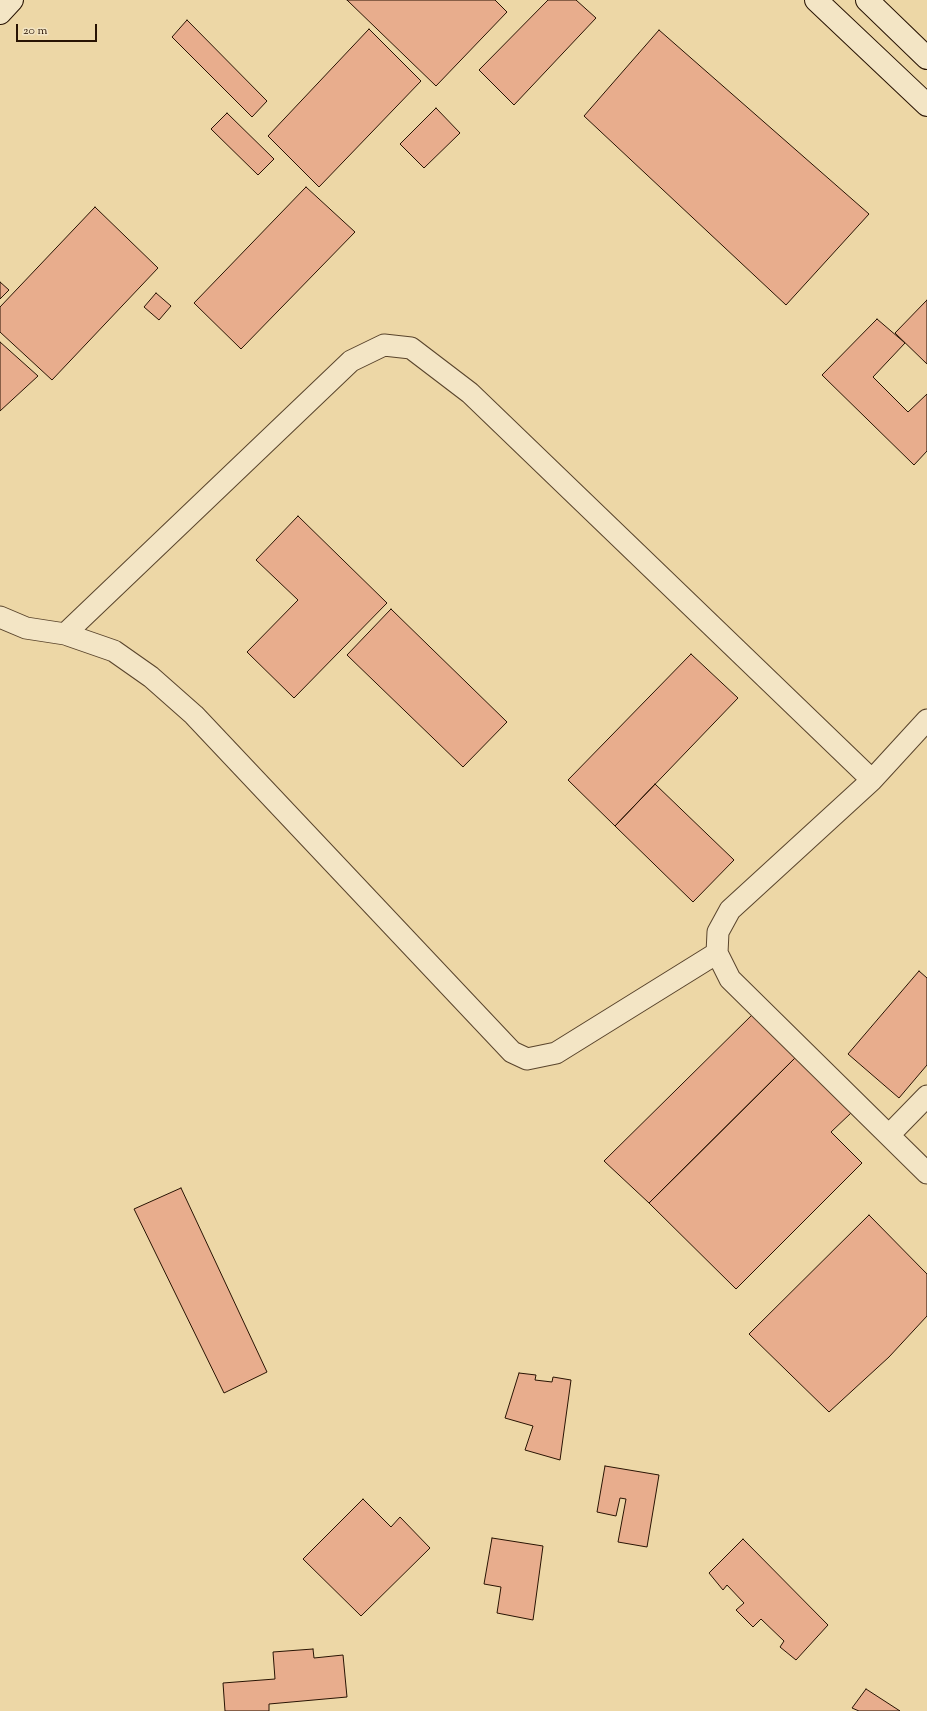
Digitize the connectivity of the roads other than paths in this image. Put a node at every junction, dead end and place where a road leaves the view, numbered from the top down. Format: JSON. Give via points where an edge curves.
{"nodes":[{"id":1,"x":12,"y":0,"type":"edge"},
{"id":2,"x":816,"y":0,"type":"edge"},
{"id":3,"x":867,"y":0,"type":"edge"},
{"id":4,"x":0,"y":13,"type":"edge"},
{"id":5,"x":927,"y":58,"type":"edge"},
{"id":6,"x":927,"y":65,"type":"edge"},
{"id":7,"x":910,"y":88,"type":"junction"},
{"id":8,"x":927,"y":104,"type":"edge"},
{"id":9,"x":0,"y":617,"type":"edge"},
{"id":10,"x":65,"y":634,"type":"junction"},
{"id":11,"x":927,"y":720,"type":"edge"},
{"id":12,"x":872,"y":780,"type":"junction"},
{"id":13,"x":716,"y":953,"type":"junction"},
{"id":14,"x":927,"y":1096,"type":"edge"},
{"id":15,"x":889,"y":1135,"type":"junction"},
{"id":16,"x":927,"y":1173,"type":"edge"}],
"edges":[{"from":1,"to":4,"type":"street"},
{"from":2,"to":7,"type":"street"},
{"from":3,"to":5,"type":"street"},
{"from":6,"to":7,"type":"street"},
{"from":7,"to":8,"type":"street"},
{"from":9,"to":10,"type":"street","via":[[26,628]]},
{"from":10,"to":12,"type":"street","via":[[351,361],[384,345],[411,348],[470,393]]},
{"from":10,"to":13,"type":"street","via":[[114,651],[151,678],[194,715],[512,1052],[527,1059],[556,1053]]},
{"from":11,"to":12,"type":"street"},
{"from":12,"to":13,"type":"street","via":[[730,910],[718,932]]},
{"from":13,"to":15,"type":"street","via":[[730,979]]},
{"from":14,"to":15,"type":"street"},
{"from":15,"to":16,"type":"street"}]}
